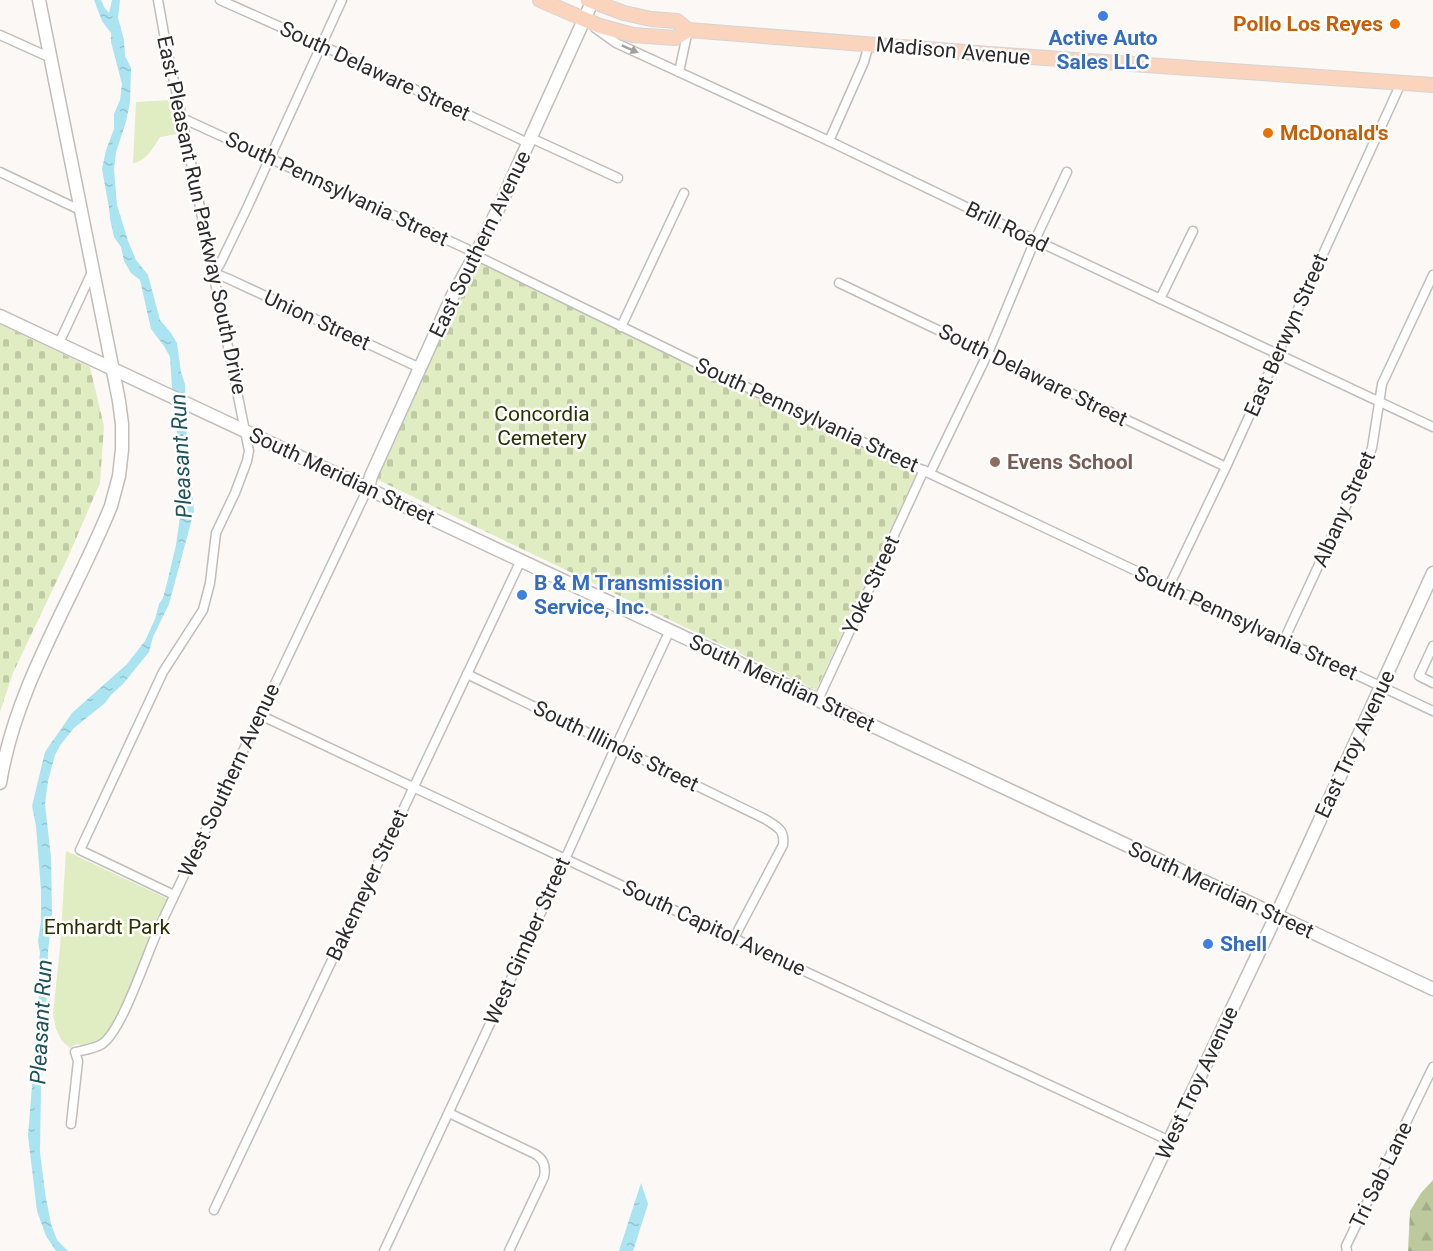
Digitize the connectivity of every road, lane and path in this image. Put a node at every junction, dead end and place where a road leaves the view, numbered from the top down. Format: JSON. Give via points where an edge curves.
{"nodes":[{"id":1,"x":39,"y":0,"type":"edge"},
{"id":2,"x":158,"y":0,"type":"edge"},
{"id":3,"x":220,"y":0,"type":"edge"},
{"id":4,"x":342,"y":0,"type":"edge"},
{"id":5,"x":540,"y":0,"type":"edge"},
{"id":6,"x":592,"y":0,"type":"edge"},
{"id":7,"x":585,"y":20,"type":"junction"},
{"id":8,"x":688,"y":30,"type":"junction"},
{"id":9,"x":0,"y":34,"type":"edge"},
{"id":10,"x":869,"y":44,"type":"junction"},
{"id":11,"x":321,"y":45,"type":"junction"},
{"id":12,"x":51,"y":58,"type":"junction"},
{"id":13,"x":679,"y":72,"type":"junction"},
{"id":14,"x":1401,"y":83,"type":"junction"},
{"id":15,"x":1433,"y":85,"type":"edge"},
{"id":16,"x":182,"y":118,"type":"junction"},
{"id":17,"x":529,"y":141,"type":"junction"},
{"id":18,"x":829,"y":141,"type":"junction"},
{"id":19,"x":270,"y":158,"type":"junction"},
{"id":20,"x":0,"y":172,"type":"edge"},
{"id":21,"x":1068,"y":172,"type":"dead end"},
{"id":22,"x":618,"y":178,"type":"dead end"},
{"id":23,"x":684,"y":193,"type":"dead end"},
{"id":24,"x":80,"y":210,"type":"junction"},
{"id":25,"x":1193,"y":231,"type":"dead end"},
{"id":26,"x":1035,"y":240,"type":"junction"},
{"id":27,"x":475,"y":255,"type":"junction"},
{"id":28,"x":93,"y":270,"type":"junction"},
{"id":29,"x":214,"y":273,"type":"junction"},
{"id":30,"x":1433,"y":275,"type":"edge"},
{"id":31,"x":839,"y":283,"type":"dead end"},
{"id":32,"x":1160,"y":299,"type":"junction"},
{"id":33,"x":0,"y":316,"type":"edge"},
{"id":34,"x":621,"y":327,"type":"junction"},
{"id":35,"x":59,"y":343,"type":"junction"},
{"id":36,"x":988,"y":352,"type":"junction"},
{"id":37,"x":1277,"y":354,"type":"junction"},
{"id":38,"x":113,"y":368,"type":"junction"},
{"id":39,"x":420,"y":368,"type":"junction"},
{"id":40,"x":1379,"y":402,"type":"junction"},
{"id":41,"x":1433,"y":427,"type":"edge"},
{"id":42,"x":246,"y":430,"type":"junction"},
{"id":43,"x":1226,"y":467,"type":"junction"},
{"id":44,"x":927,"y":472,"type":"junction"},
{"id":45,"x":368,"y":488,"type":"junction"},
{"id":46,"x":521,"y":560,"type":"junction"},
{"id":47,"x":1433,"y":573,"type":"edge"},
{"id":48,"x":1169,"y":586,"type":"junction"},
{"id":49,"x":670,"y":630,"type":"junction"},
{"id":50,"x":1284,"y":640,"type":"junction"},
{"id":51,"x":1433,"y":646,"type":"edge"},
{"id":52,"x":467,"y":674,"type":"junction"},
{"id":53,"x":1433,"y":683,"type":"edge"},
{"id":54,"x":1381,"y":687,"type":"junction"},
{"id":55,"x":818,"y":700,"type":"junction"},
{"id":56,"x":1433,"y":711,"type":"edge"},
{"id":57,"x":260,"y":715,"type":"junction"},
{"id":58,"x":616,"y":746,"type":"junction"},
{"id":59,"x":0,"y":783,"type":"edge"},
{"id":60,"x":414,"y":787,"type":"junction"},
{"id":61,"x":565,"y":858,"type":"junction"},
{"id":62,"x":174,"y":895,"type":"junction"},
{"id":63,"x":1276,"y":916,"type":"junction"},
{"id":64,"x":735,"y":938,"type":"junction"},
{"id":65,"x":1433,"y":989,"type":"edge"},
{"id":66,"x":1433,"y":1067,"type":"edge"},
{"id":67,"x":448,"y":1113,"type":"junction"},
{"id":68,"x":71,"y":1124,"type":"dead end"},
{"id":69,"x":1170,"y":1140,"type":"junction"},
{"id":70,"x":214,"y":1210,"type":"dead end"},
{"id":71,"x":384,"y":1251,"type":"edge"},
{"id":72,"x":509,"y":1251,"type":"edge"},
{"id":73,"x":1117,"y":1251,"type":"edge"},
{"id":74,"x":1347,"y":1251,"type":"edge"}],
"edges":[{"from":1,"to":12,"type":"main road"},
{"from":2,"to":16,"type":"street","name":"East Pleasant Run Parkway South Drive"},
{"from":3,"to":11,"type":"street","name":"South Delaware Street"},
{"from":4,"to":11,"type":"street"},
{"from":5,"to":7,"type":"main road","name":"Madison Avenue"},
{"from":6,"to":7,"type":"main road","name":"East Southern Avenue"},
{"from":6,"to":8,"type":"main road","name":"Madison Avenue","via":[[624,13],[677,21]]},
{"from":7,"to":8,"type":"main road","name":"Madison Avenue","via":[[649,36],[675,38]]},
{"from":7,"to":13,"type":"street","name":"Brill Road","one_way":true,"via":[[616,43]]},
{"from":7,"to":17,"type":"main road","name":"East Southern Avenue"},
{"from":8,"to":10,"type":"main road","name":"Madison Avenue"},
{"from":8,"to":13,"type":"street"},
{"from":9,"to":12,"type":"street"},
{"from":10,"to":14,"type":"main road","name":"Madison Avenue"},
{"from":10,"to":18,"type":"street"},
{"from":11,"to":17,"type":"street","name":"South Delaware Street"},
{"from":11,"to":19,"type":"street"},
{"from":12,"to":24,"type":"main road"},
{"from":13,"to":18,"type":"street","name":"Brill Road"},
{"from":14,"to":15,"type":"main road","name":"Madison Avenue"},
{"from":14,"to":37,"type":"street","name":"East Berwyn Street"},
{"from":16,"to":19,"type":"street","name":"South Pennsylvania Street"},
{"from":16,"to":29,"type":"street","name":"East Pleasant Run Parkway South Drive"},
{"from":17,"to":22,"type":"street","name":"South Delaware Street"},
{"from":17,"to":27,"type":"main road","name":"East Southern Avenue"},
{"from":18,"to":26,"type":"street","name":"Brill Road"},
{"from":19,"to":27,"type":"street","name":"South Pennsylvania Street"},
{"from":19,"to":29,"type":"street"},
{"from":20,"to":24,"type":"street"},
{"from":21,"to":26,"type":"street","name":"Yoke Street"},
{"from":23,"to":34,"type":"street"},
{"from":24,"to":28,"type":"main road"},
{"from":25,"to":32,"type":"street"},
{"from":26,"to":32,"type":"street","name":"Brill Road"},
{"from":26,"to":36,"type":"street","name":"Yoke Street"},
{"from":27,"to":34,"type":"street","name":"South Pennsylvania Street"},
{"from":27,"to":39,"type":"main road","name":"East Southern Avenue"},
{"from":28,"to":35,"type":"street"},
{"from":28,"to":38,"type":"main road"},
{"from":29,"to":39,"type":"street","name":"Union Street"},
{"from":29,"to":42,"type":"street","name":"East Pleasant Run Parkway South Drive"},
{"from":30,"to":40,"type":"street","name":"Albany Street","via":[[1382,384]]},
{"from":31,"to":36,"type":"street","name":"South Delaware Street"},
{"from":32,"to":37,"type":"street","name":"Brill Road"},
{"from":33,"to":35,"type":"main road","name":"South Meridian Street"},
{"from":34,"to":44,"type":"street","name":"South Pennsylvania Street"},
{"from":35,"to":38,"type":"main road","name":"South Meridian Street"},
{"from":36,"to":43,"type":"street","name":"South Delaware Street"},
{"from":36,"to":44,"type":"street","name":"Yoke Street"},
{"from":37,"to":40,"type":"street","name":"Brill Road"},
{"from":37,"to":43,"type":"street","name":"East Berwyn Street"},
{"from":38,"to":42,"type":"main road","name":"South Meridian Street"},
{"from":38,"to":59,"type":"main road","via":[[122,424],[116,491],[22,699]]},
{"from":39,"to":45,"type":"main road","name":"East Southern Avenue"},
{"from":40,"to":41,"type":"street","name":"Brill Road"},
{"from":40,"to":50,"type":"street","name":"Albany Street","via":[[1372,448]]},
{"from":42,"to":45,"type":"main road","name":"South Meridian Street"},
{"from":42,"to":62,"type":"street","name":"East Pleasant Run Parkway South Drive","via":[[248,457],[216,533],[203,610],[163,672],[80,850]]},
{"from":43,"to":48,"type":"street","name":"East Berwyn Street"},
{"from":44,"to":48,"type":"street","name":"South Pennsylvania Street"},
{"from":44,"to":55,"type":"street","name":"Yoke Street"},
{"from":45,"to":46,"type":"main road","name":"South Meridian Street"},
{"from":45,"to":57,"type":"street","name":"West Southern Avenue"},
{"from":46,"to":49,"type":"main road","name":"South Meridian Street"},
{"from":46,"to":52,"type":"street","name":"Bakemeyer Street"},
{"from":47,"to":54,"type":"main road","name":"East Troy Avenue"},
{"from":48,"to":50,"type":"street","name":"South Pennsylvania Street"},
{"from":49,"to":55,"type":"main road","name":"South Meridian Street"},
{"from":49,"to":58,"type":"street","name":"West Gimber Street"},
{"from":50,"to":54,"type":"street","name":"South Pennsylvania Street"},
{"from":51,"to":53,"type":"street","via":[[1419,676]]},
{"from":52,"to":58,"type":"street","name":"South Illinois Street"},
{"from":52,"to":60,"type":"street","name":"Bakemeyer Street"},
{"from":54,"to":56,"type":"street","name":"South Pennsylvania Street"},
{"from":54,"to":63,"type":"main road","name":"East Troy Avenue"},
{"from":55,"to":63,"type":"main road","name":"South Meridian Street"},
{"from":57,"to":60,"type":"street","name":"South Capitol Avenue"},
{"from":57,"to":62,"type":"street","name":"West Southern Avenue"},
{"from":58,"to":61,"type":"street","name":"West Gimber Street"},
{"from":58,"to":64,"type":"street","name":"South Illinois Street","via":[[781,830],[783,845]]},
{"from":60,"to":61,"type":"street","name":"South Capitol Avenue"},
{"from":60,"to":70,"type":"street","name":"Bakemeyer Street"},
{"from":61,"to":64,"type":"street","name":"South Capitol Avenue"},
{"from":61,"to":67,"type":"street","name":"West Gimber Street"},
{"from":62,"to":68,"type":"street","name":"West Southern Avenue","via":[[114,1032],[93,1049],[75,1052],[78,1061]]},
{"from":63,"to":65,"type":"main road","name":"South Meridian Street"},
{"from":63,"to":69,"type":"main road","name":"West Troy Avenue"},
{"from":64,"to":69,"type":"street","name":"South Capitol Avenue"},
{"from":66,"to":74,"type":"street","name":"Tri Sab Lane","via":[[1346,1246]]},
{"from":67,"to":71,"type":"street","name":"West Gimber Street"},
{"from":67,"to":72,"type":"street","via":[[537,1155],[545,1166],[544,1177]]},
{"from":69,"to":73,"type":"main road","name":"West Troy Avenue"}]}
